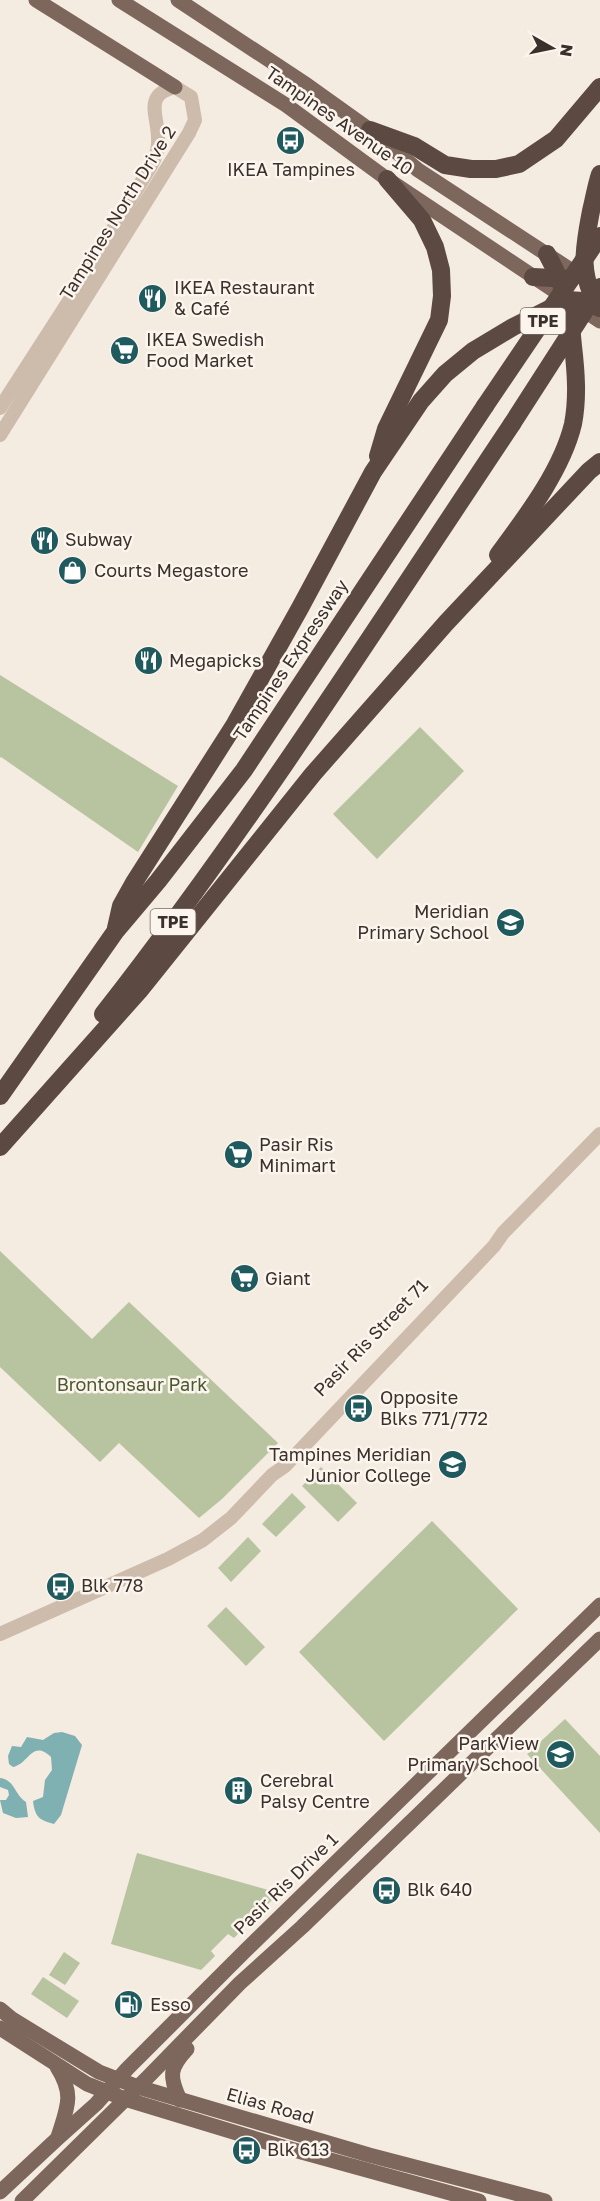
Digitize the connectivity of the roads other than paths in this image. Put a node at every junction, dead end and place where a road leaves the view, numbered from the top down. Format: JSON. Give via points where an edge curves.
{"nodes":[{"id":1,"x":36,"y":0,"type":"edge"},
{"id":2,"x":119,"y":0,"type":"edge"},
{"id":3,"x":178,"y":0,"type":"edge"},
{"id":4,"x":176,"y":87,"type":"junction"},
{"id":5,"x":600,"y":87,"type":"edge"},
{"id":6,"x":370,"y":130,"type":"junction"},
{"id":7,"x":600,"y":174,"type":"edge"},
{"id":8,"x":387,"y":179,"type":"junction"},
{"id":9,"x":600,"y":236,"type":"edge"},
{"id":10,"x":547,"y":254,"type":"junction"},
{"id":11,"x":533,"y":278,"type":"junction"},
{"id":12,"x":560,"y":278,"type":"junction"},
{"id":13,"x":597,"y":292,"type":"edge"},
{"id":14,"x":567,"y":300,"type":"junction"},
{"id":15,"x":600,"y":321,"type":"edge"},
{"id":16,"x":0,"y":408,"type":"edge"},
{"id":17,"x":0,"y":435,"type":"edge"},
{"id":18,"x":600,"y":462,"type":"edge"},
{"id":19,"x":373,"y":472,"type":"junction"},
{"id":20,"x":446,"y":623,"type":"junction"},
{"id":21,"x":115,"y":932,"type":"junction"},
{"id":22,"x":0,"y":1096,"type":"edge"},
{"id":23,"x":600,"y":1134,"type":"edge"},
{"id":24,"x":0,"y":1147,"type":"edge"},
{"id":25,"x":600,"y":1605,"type":"edge"},
{"id":26,"x":0,"y":1634,"type":"edge"},
{"id":27,"x":600,"y":1639,"type":"edge"},
{"id":28,"x":0,"y":2009,"type":"edge"},
{"id":29,"x":211,"y":2012,"type":"junction"},
{"id":30,"x":0,"y":2028,"type":"edge"},
{"id":31,"x":55,"y":2064,"type":"junction"},
{"id":32,"x":117,"y":2080,"type":"junction"},
{"id":33,"x":138,"y":2087,"type":"junction"},
{"id":34,"x":107,"y":2092,"type":"junction"},
{"id":35,"x":125,"y":2099,"type":"junction"},
{"id":36,"x":180,"y":2100,"type":"junction"},
{"id":37,"x":57,"y":2138,"type":"junction"},
{"id":38,"x":0,"y":2192,"type":"edge"},
{"id":39,"x":22,"y":2201,"type":"edge"},
{"id":40,"x":479,"y":2201,"type":"edge"},
{"id":41,"x":545,"y":2201,"type":"edge"}],
"edges":[{"from":1,"to":4,"type":"main road"},
{"from":2,"to":8,"type":"main road","name":"Tampines Avenue 10","via":[[286,105]]},
{"from":3,"to":6,"type":"main road","name":"Tampines Avenue 10"},
{"from":4,"to":16,"type":"street","name":"Tampines North Drive 2","via":[[164,90],[155,102],[159,136],[151,166]]},
{"from":4,"to":17,"type":"street","name":"Tampines North Drive 2","via":[[191,97],[195,120],[189,133]]},
{"from":5,"to":6,"type":"highway","via":[[556,138],[519,164],[496,169],[445,165],[414,146]]},
{"from":6,"to":10,"type":"main road","name":"Tampines Avenue 10","via":[[418,170]]},
{"from":7,"to":13,"type":"highway","via":[[584,246]]},
{"from":8,"to":11,"type":"main road","name":"Tampines Avenue 10"},
{"from":8,"to":19,"type":"highway","via":[[422,220],[441,270],[442,296],[439,320],[386,429]]},
{"from":9,"to":21,"type":"highway","name":"Tampines Expressway","number":"TPE","bridge":true,"via":[[244,770]]},
{"from":10,"to":12,"type":"highway"},
{"from":10,"to":13,"type":"main road","name":"Tampines Avenue 10"},
{"from":11,"to":12,"type":"highway"},
{"from":11,"to":14,"type":"main road","name":"Tampines Avenue 10"},
{"from":12,"to":13,"type":"highway"},
{"from":12,"to":14,"type":"highway"},
{"from":13,"to":14,"type":"highway"},
{"from":13,"to":24,"type":"highway","number":"TPE","bridge":true,"via":[[269,788],[193,896]]},
{"from":14,"to":15,"type":"main road","name":"Tampines Avenue 10"},
{"from":14,"to":19,"type":"highway","via":[[473,351],[445,374],[421,401]]},
{"from":14,"to":20,"type":"highway","via":[[576,396],[561,456],[531,509]]},
{"from":18,"to":20,"type":"highway"},
{"from":19,"to":21,"type":"highway","via":[[235,724],[121,906]]},
{"from":20,"to":24,"type":"highway","via":[[313,774],[139,991]]},
{"from":21,"to":22,"type":"highway","name":"Tampines Expressway","number":"TPE"},
{"from":23,"to":26,"type":"street","name":"Pasir Ris Street 71","via":[[231,1518],[203,1540],[168,1559]]},
{"from":25,"to":32,"type":"main road","name":"Pasir Ris Drive 1"},
{"from":27,"to":29,"type":"main road"},
{"from":28,"to":32,"type":"main road","name":"Elias Road","via":[[77,2060]]},
{"from":29,"to":33,"type":"main road"},
{"from":29,"to":36,"type":"main road","via":[[172,2071]]},
{"from":30,"to":31,"type":"main road","name":"Elias Road"},
{"from":31,"to":34,"type":"main road","name":"Elias Road"},
{"from":31,"to":37,"type":"main road","via":[[67,2082],[68,2095]]},
{"from":32,"to":33,"type":"main road","name":"Elias Road"},
{"from":32,"to":34,"type":"main road","name":"Pasir Ris Drive 1"},
{"from":33,"to":35,"type":"main road"},
{"from":33,"to":36,"type":"main road","name":"Elias Road"},
{"from":34,"to":35,"type":"main road","name":"Elias Road"},
{"from":34,"to":37,"type":"main road","name":"Pasir Ris Drive 1"},
{"from":35,"to":39,"type":"main road"},
{"from":35,"to":40,"type":"main road","name":"Elias Road"},
{"from":36,"to":41,"type":"main road","name":"Elias Road"},
{"from":37,"to":38,"type":"main road","name":"Pasir Ris Drive 1"}]}
